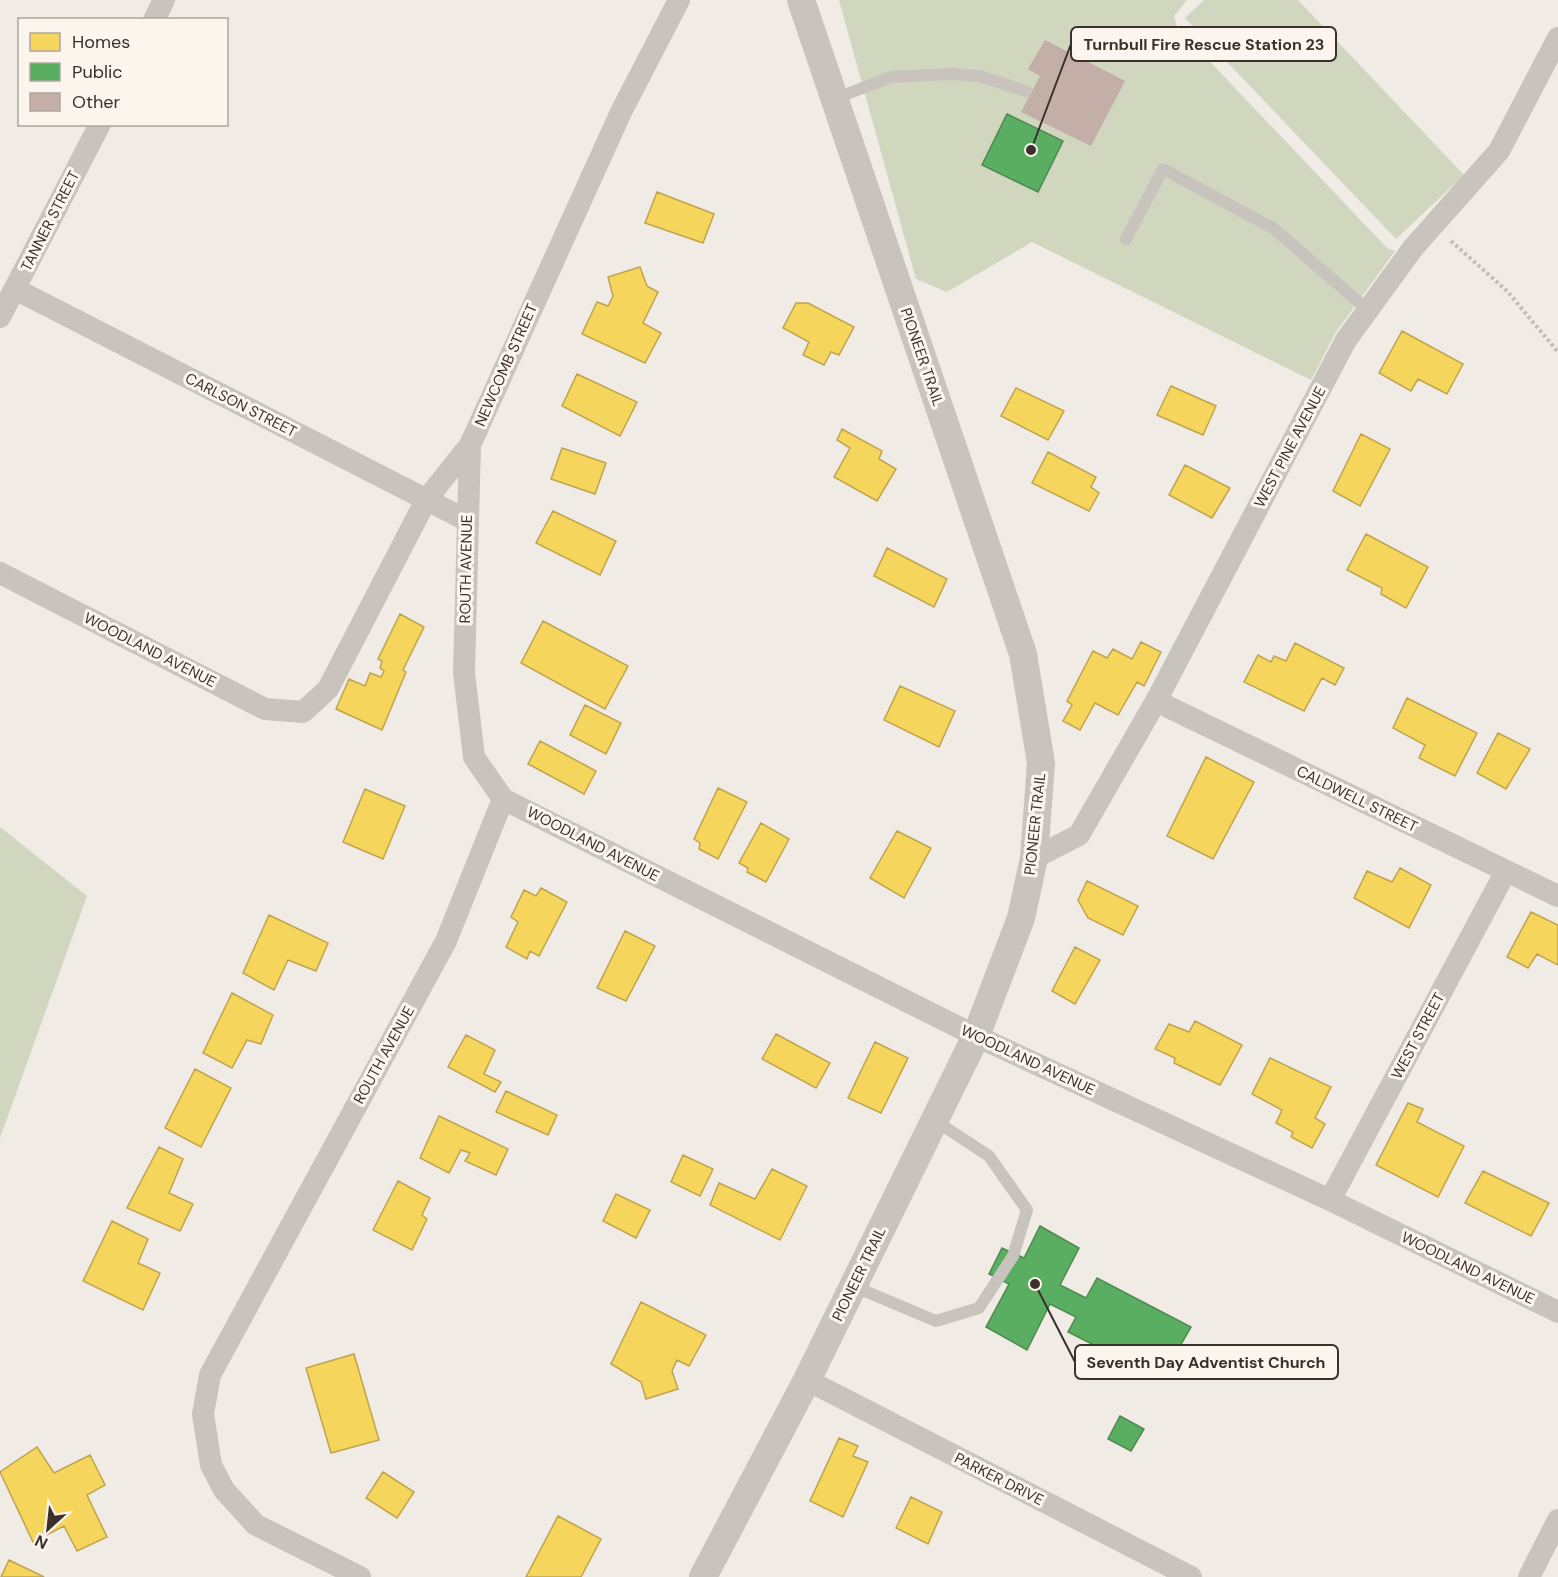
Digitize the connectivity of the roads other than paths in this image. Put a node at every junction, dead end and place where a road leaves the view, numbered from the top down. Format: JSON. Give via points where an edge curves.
{"nodes":[{"id":1,"x":164,"y":0,"type":"edge"},
{"id":2,"x":679,"y":0,"type":"edge"},
{"id":3,"x":801,"y":0,"type":"edge"},
{"id":4,"x":155,"y":18,"type":"edge"},
{"id":5,"x":1558,"y":38,"type":"edge"},
{"id":6,"x":1026,"y":91,"type":"dead end"},
{"id":7,"x":834,"y":99,"type":"junction"},
{"id":8,"x":99,"y":126,"type":"edge"},
{"id":9,"x":1126,"y":239,"type":"dead end"},
{"id":10,"x":15,"y":289,"type":"junction"},
{"id":11,"x":1368,"y":310,"type":"junction"},
{"id":12,"x":0,"y":317,"type":"edge"},
{"id":13,"x":470,"y":445,"type":"junction"},
{"id":14,"x":426,"y":500,"type":"junction"},
{"id":15,"x":468,"y":520,"type":"junction"},
{"id":16,"x":0,"y":573,"type":"edge"},
{"id":17,"x":1156,"y":701,"type":"junction"},
{"id":18,"x":303,"y":712,"type":"joint"},
{"id":19,"x":502,"y":799,"type":"junction"},
{"id":20,"x":1034,"y":858,"type":"junction"},
{"id":21,"x":1506,"y":872,"type":"junction"},
{"id":22,"x":1558,"y":896,"type":"edge"},
{"id":23,"x":975,"y":1036,"type":"junction"},
{"id":24,"x":934,"y":1120,"type":"junction"},
{"id":25,"x":1330,"y":1200,"type":"junction"},
{"id":26,"x":853,"y":1286,"type":"junction"},
{"id":27,"x":1558,"y":1312,"type":"edge"},
{"id":28,"x":807,"y":1380,"type":"junction"},
{"id":29,"x":1558,"y":1520,"type":"edge"},
{"id":30,"x":360,"y":1577,"type":"edge"},
{"id":31,"x":703,"y":1577,"type":"edge"},
{"id":32,"x":1191,"y":1577,"type":"edge"},
{"id":33,"x":1530,"y":1577,"type":"edge"}],
"edges":[{"from":1,"to":4,"type":"street"},
{"from":2,"to":13,"type":"street","name":"NEWCOMB STREET","via":[[621,112]]},
{"from":3,"to":7,"type":"street","name":"PIONEER TRAIL"},
{"from":5,"to":11,"type":"street","name":"WEST PINE AVENUE","via":[[1499,151],[1413,248]]},
{"from":6,"to":7,"type":"lane","via":[[979,76],[950,74],[891,77]]},
{"from":7,"to":20,"type":"street","name":"PIONEER TRAIL","via":[[1023,654],[1041,763]]},
{"from":8,"to":10,"type":"street","name":"TANNER STREET"},
{"from":9,"to":11,"type":"lane","via":[[1163,169],[1273,228]]},
{"from":10,"to":12,"type":"street","name":"TANNER STREET"},
{"from":10,"to":14,"type":"street","name":"CARLSON STREET"},
{"from":11,"to":17,"type":"street","name":"WEST PINE AVENUE","via":[[1346,340]]},
{"from":13,"to":14,"type":"street","name":"NEWCOMB STREET"},
{"from":13,"to":15,"type":"street","name":"ROUTH AVENUE"},
{"from":14,"to":15,"type":"street","name":"CARLSON STREET"},
{"from":14,"to":18,"type":"street","name":"NEWCOMB STREET","via":[[328,688]]},
{"from":15,"to":19,"type":"street","name":"ROUTH AVENUE","via":[[464,672],[474,757]]},
{"from":16,"to":18,"type":"street","name":"WOODLAND AVENUE","via":[[265,709]]},
{"from":17,"to":20,"type":"street","name":"WEST PINE AVENUE","via":[[1079,835]]},
{"from":17,"to":21,"type":"street","name":"CALDWELL STREET"},
{"from":19,"to":23,"type":"street","name":"WOODLAND AVENUE"},
{"from":19,"to":30,"type":"street","name":"ROUTH AVENUE","via":[[446,941],[210,1375],[203,1414],[211,1465],[224,1490],[256,1525]]},
{"from":20,"to":23,"type":"street","name":"PIONEER TRAIL","via":[[1021,918]]},
{"from":21,"to":22,"type":"street","name":"CALDWELL STREET"},
{"from":21,"to":25,"type":"street","name":"WEST STREET"},
{"from":23,"to":24,"type":"street","name":"PIONEER TRAIL"},
{"from":23,"to":25,"type":"street","name":"WOODLAND AVENUE"},
{"from":24,"to":26,"type":"street","name":"PIONEER TRAIL"},
{"from":24,"to":26,"type":"lane","via":[[988,1156],[1027,1210],[1013,1256],[979,1308],[936,1321]]},
{"from":25,"to":27,"type":"street","name":"WOODLAND AVENUE"},
{"from":26,"to":28,"type":"street","name":"PIONEER TRAIL"},
{"from":28,"to":31,"type":"street","name":"PIONEER TRAIL"},
{"from":28,"to":32,"type":"street","name":"PARKER DRIVE"},
{"from":29,"to":33,"type":"street"}]}
